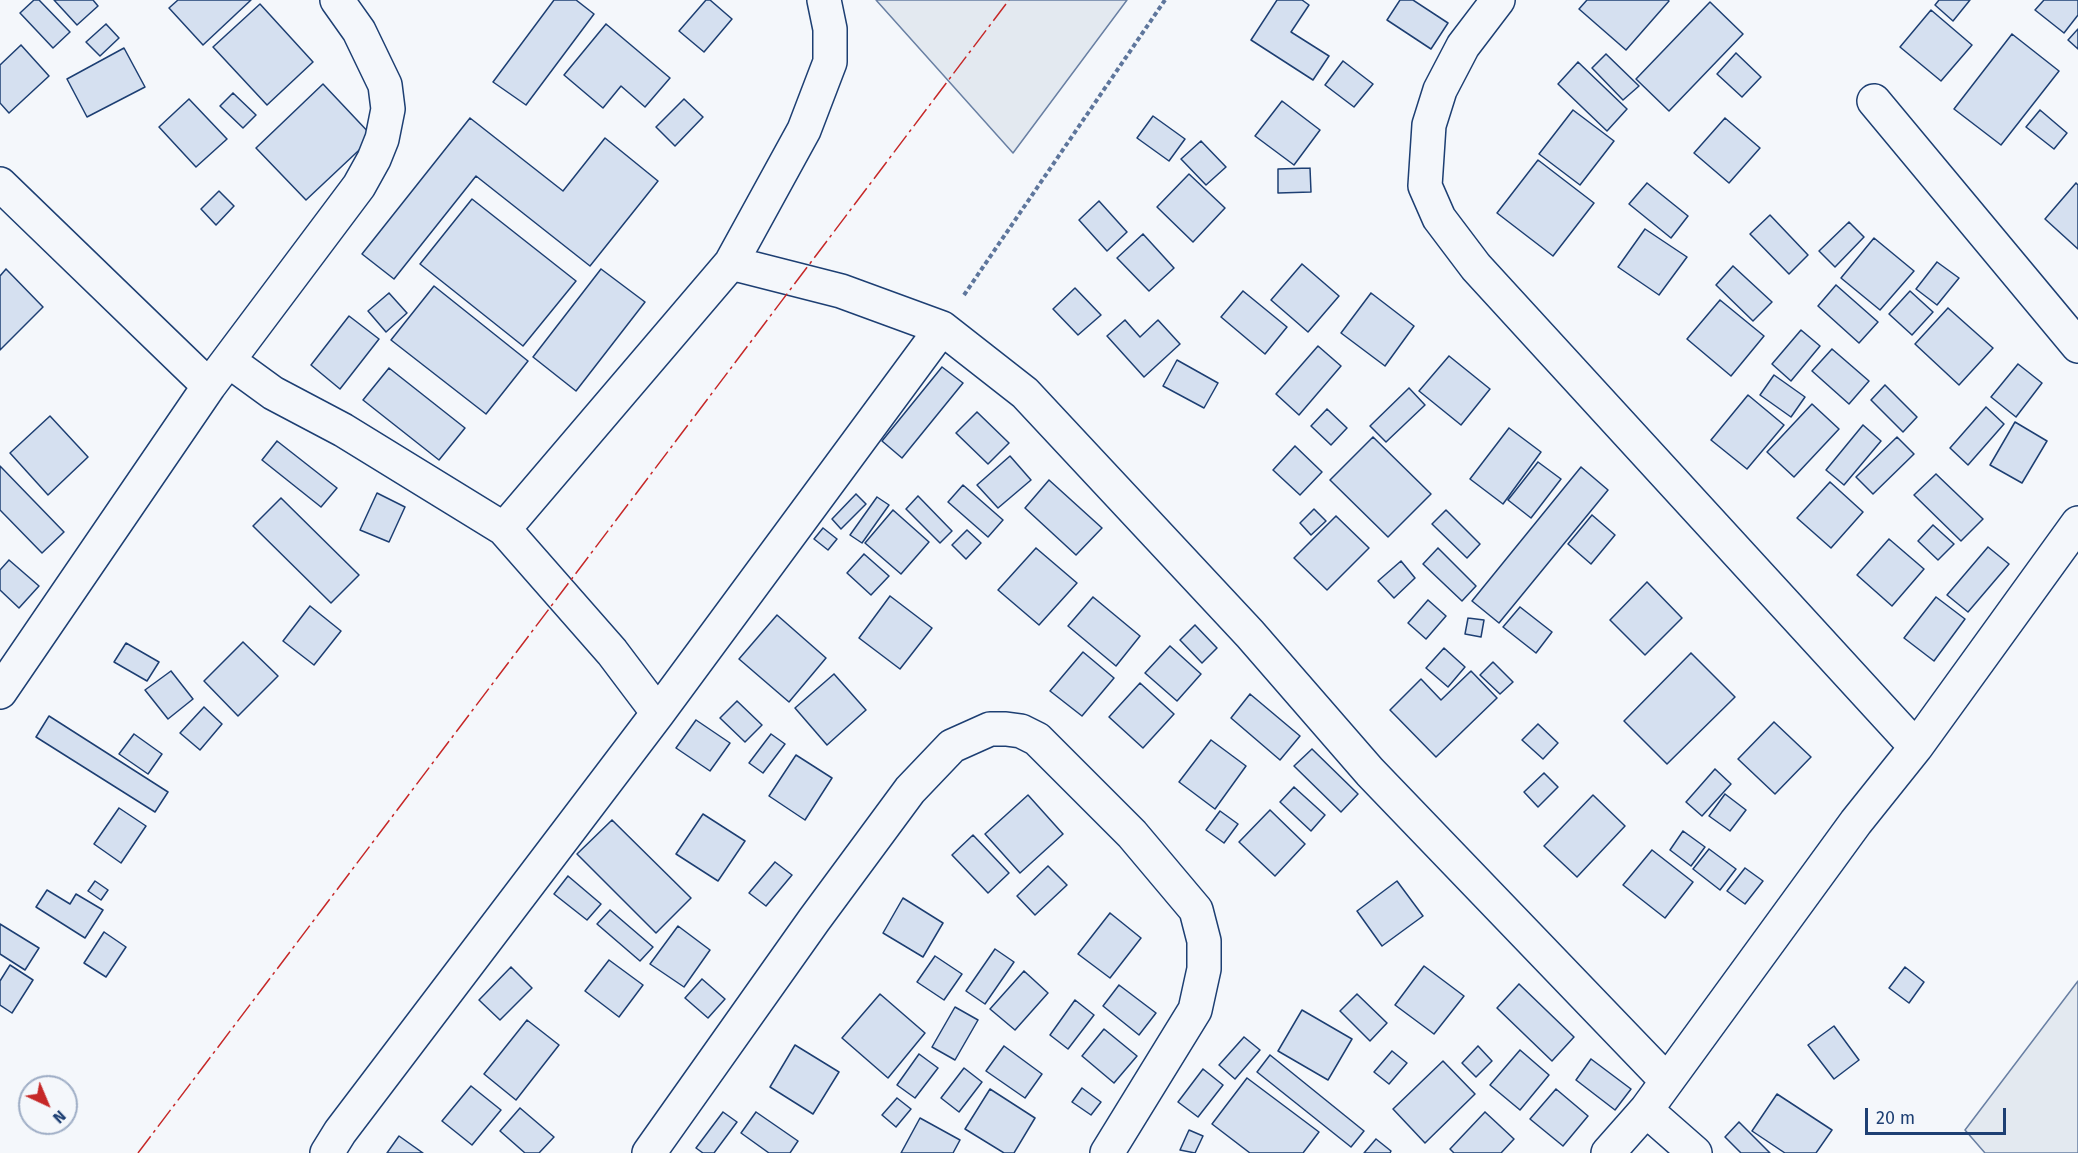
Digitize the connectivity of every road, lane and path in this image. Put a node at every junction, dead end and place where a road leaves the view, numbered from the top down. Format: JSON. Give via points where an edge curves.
{"nodes":[{"id":1,"x":337,"y":0,"type":"edge"},
{"id":2,"x":824,"y":0,"type":"edge"},
{"id":3,"x":1165,"y":0,"type":"edge"},
{"id":4,"x":1498,"y":0,"type":"edge"},
{"id":5,"x":1874,"y":101,"type":"dead end"},
{"id":6,"x":0,"y":184,"type":"edge"},
{"id":7,"x":730,"y":263,"type":"junction"},
{"id":8,"x":942,"y":328,"type":"junction"},
{"id":9,"x":2078,"y":346,"type":"edge"},
{"id":10,"x":229,"y":361,"type":"junction"},
{"id":11,"x":209,"y":386,"type":"junction"},
{"id":12,"x":2078,"y":523,"type":"edge"},
{"id":13,"x":504,"y":529,"type":"junction"},
{"id":14,"x":0,"y":692,"type":"edge"},
{"id":15,"x":658,"y":713,"type":"junction"},
{"id":16,"x":1916,"y":747,"type":"junction"},
{"id":17,"x":1667,"y":1081,"type":"junction"},
{"id":18,"x":1646,"y":1110,"type":"junction"},
{"id":19,"x":327,"y":1153,"type":"edge"},
{"id":20,"x":649,"y":1153,"type":"edge"},
{"id":21,"x":1107,"y":1153,"type":"edge"},
{"id":22,"x":1608,"y":1153,"type":"edge"},
{"id":23,"x":1695,"y":1153,"type":"edge"}],
"edges":[{"from":1,"to":10,"type":"street","via":[[359,31],[385,85],[388,109],[382,139],[359,186]]},
{"from":2,"to":7,"type":"street","via":[[830,29],[830,62],[804,130]]},
{"from":3,"to":8,"type":"path"},
{"from":4,"to":16,"type":"street","via":[[1463,46],[1440,90],[1429,125],[1425,186],[1439,218],[1476,267]]},
{"from":5,"to":9,"type":"street"},
{"from":6,"to":11,"type":"street"},
{"from":7,"to":8,"type":"street","via":[[842,291]]},
{"from":7,"to":13,"type":"street"},
{"from":8,"to":15,"type":"street"},
{"from":8,"to":17,"type":"street","via":[[1025,393],[1250,634],[1370,772]]},
{"from":10,"to":11,"type":"street"},
{"from":10,"to":13,"type":"street","via":[[273,393],[343,430]]},
{"from":11,"to":14,"type":"street"},
{"from":12,"to":16,"type":"street"},
{"from":13,"to":15,"type":"street","via":[[612,652]]},
{"from":15,"to":19,"type":"street"},
{"from":16,"to":17,"type":"street","via":[[1856,822]]},
{"from":17,"to":18,"type":"street"},
{"from":18,"to":22,"type":"street"},
{"from":18,"to":23,"type":"street"},
{"from":20,"to":21,"type":"street","via":[[910,790],[952,746],[990,729],[1021,731],[1037,739],[1132,834],[1196,910],[1204,941],[1204,969],[1196,1010]]}]}
